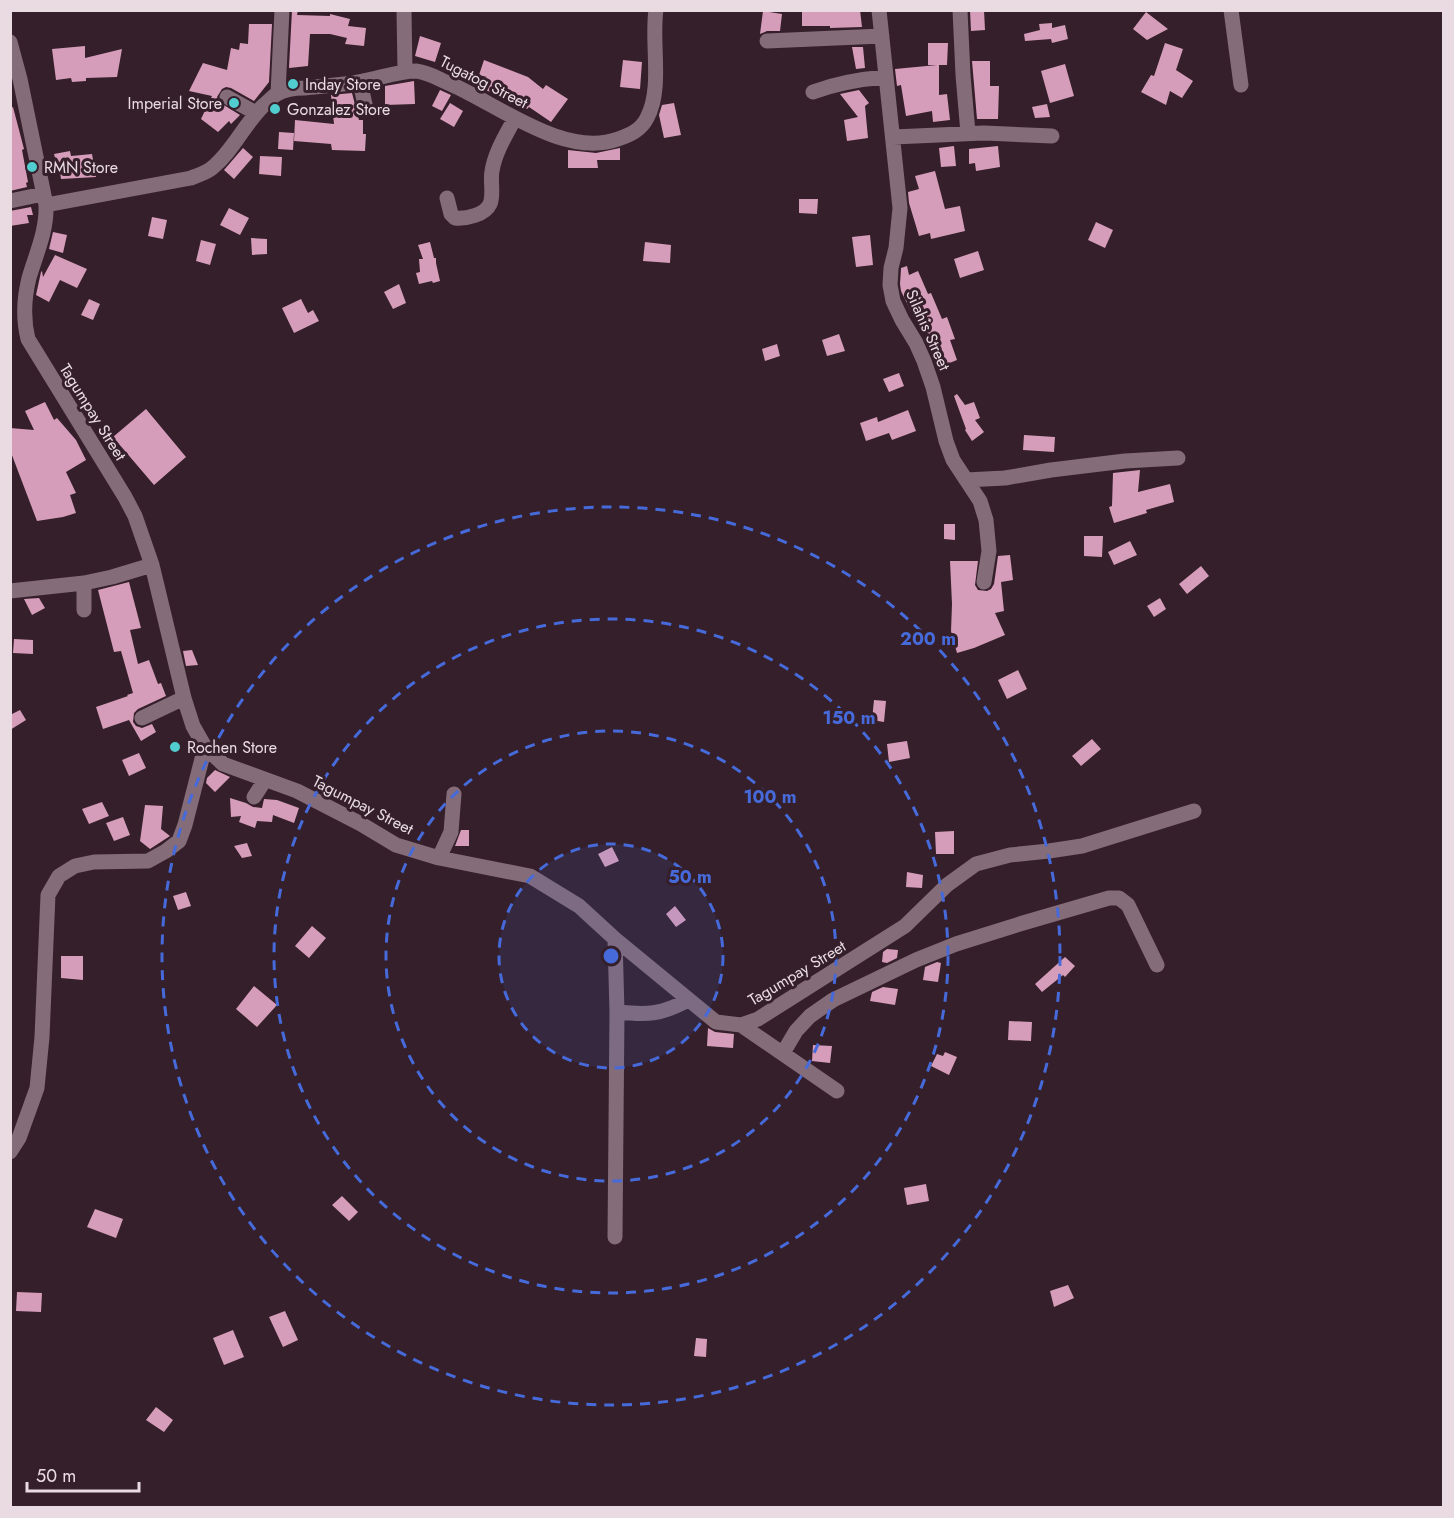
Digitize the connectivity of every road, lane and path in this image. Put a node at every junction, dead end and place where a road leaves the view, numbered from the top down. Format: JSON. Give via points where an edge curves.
{"nodes":[{"id":1,"x":282,"y":10,"type":"edge"},
{"id":2,"x":404,"y":10,"type":"edge"},
{"id":3,"x":656,"y":10,"type":"edge"},
{"id":4,"x":879,"y":10,"type":"edge"},
{"id":5,"x":960,"y":10,"type":"edge"},
{"id":6,"x":1231,"y":10,"type":"edge"},
{"id":7,"x":882,"y":36,"type":"junction"},
{"id":8,"x":767,"y":41,"type":"dead end"},
{"id":9,"x":10,"y":42,"type":"edge"},
{"id":10,"x":405,"y":72,"type":"junction"},
{"id":11,"x":886,"y":76,"type":"junction"},
{"id":12,"x":360,"y":82,"type":"junction"},
{"id":13,"x":1241,"y":85,"type":"dead end"},
{"id":14,"x":813,"y":92,"type":"dead end"},
{"id":15,"x":278,"y":93,"type":"junction"},
{"id":16,"x":227,"y":97,"type":"dead end"},
{"id":17,"x":366,"y":109,"type":"dead end"},
{"id":18,"x":256,"y":113,"type":"junction"},
{"id":19,"x":515,"y":118,"type":"junction"},
{"id":20,"x":968,"y":133,"type":"junction"},
{"id":21,"x":1052,"y":136,"type":"dead end"},
{"id":22,"x":893,"y":137,"type":"junction"},
{"id":23,"x":447,"y":198,"type":"dead end"},
{"id":24,"x":45,"y":200,"type":"junction"},
{"id":25,"x":10,"y":201,"type":"edge"},
{"id":26,"x":18,"y":330,"type":"edge"},
{"id":27,"x":1178,"y":458,"type":"dead end"},
{"id":28,"x":966,"y":480,"type":"junction"},
{"id":29,"x":152,"y":565,"type":"junction"},
{"id":30,"x":984,"y":582,"type":"dead end"},
{"id":31,"x":84,"y":583,"type":"junction"},
{"id":32,"x":10,"y":591,"type":"edge"},
{"id":33,"x":84,"y":610,"type":"dead end"},
{"id":34,"x":184,"y":698,"type":"junction"},
{"id":35,"x":142,"y":718,"type":"dead end"},
{"id":36,"x":205,"y":747,"type":"junction"},
{"id":37,"x":266,"y":780,"type":"junction"},
{"id":38,"x":454,"y":794,"type":"dead end"},
{"id":39,"x":254,"y":797,"type":"dead end"},
{"id":40,"x":1194,"y":811,"type":"dead end"},
{"id":41,"x":439,"y":858,"type":"junction"},
{"id":42,"x":615,"y":939,"type":"junction"},
{"id":43,"x":1157,"y":965,"type":"dead end"},
{"id":44,"x":688,"y":1000,"type":"junction"},
{"id":45,"x":617,"y":1012,"type":"junction"},
{"id":46,"x":741,"y":1025,"type":"junction"},
{"id":47,"x":783,"y":1053,"type":"junction"},
{"id":48,"x":837,"y":1091,"type":"dead end"},
{"id":49,"x":10,"y":1152,"type":"edge"},
{"id":50,"x":615,"y":1237,"type":"dead end"}],
"edges":[{"from":1,"to":15,"type":"street"},
{"from":2,"to":10,"type":"street"},
{"from":3,"to":19,"type":"street","name":"Tugatog Street","via":[[652,101],[647,118],[629,136],[580,143],[553,136]]},
{"from":4,"to":7,"type":"street","name":"Silahis Street"},
{"from":5,"to":20,"type":"street"},
{"from":6,"to":13,"type":"street"},
{"from":7,"to":8,"type":"street"},
{"from":7,"to":11,"type":"street","name":"Silahis Street"},
{"from":9,"to":24,"type":"street","name":"Tagumpay Street"},
{"from":10,"to":12,"type":"street","name":"Tugatog Street"},
{"from":10,"to":19,"type":"street","name":"Tugatog Street","via":[[428,74]]},
{"from":11,"to":14,"type":"street"},
{"from":11,"to":22,"type":"street","name":"Silahis Street"},
{"from":12,"to":15,"type":"street","name":"Tugatog Street"},
{"from":12,"to":17,"type":"street"},
{"from":15,"to":18,"type":"street"},
{"from":16,"to":18,"type":"street"},
{"from":18,"to":24,"type":"street","via":[[225,156],[210,170],[191,178]]},
{"from":19,"to":23,"type":"street","via":[[491,172],[489,206],[483,212],[455,218]]},
{"from":20,"to":21,"type":"street"},
{"from":20,"to":22,"type":"street"},
{"from":22,"to":28,"type":"street","name":"Silahis Street","via":[[900,208],[891,268],[893,301],[924,361],[946,441]]},
{"from":24,"to":25,"type":"street"},
{"from":24,"to":26,"type":"street","name":"Tagumpay Street","via":[[44,234]]},
{"from":26,"to":29,"type":"street","name":"Tagumpay Street","via":[[28,339],[125,497]]},
{"from":27,"to":28,"type":"street"},
{"from":28,"to":30,"type":"street","name":"Silahis Street","via":[[980,501],[986,520],[989,551]]},
{"from":29,"to":31,"type":"street"},
{"from":29,"to":34,"type":"street","name":"Tagumpay Street"},
{"from":31,"to":32,"type":"street"},
{"from":31,"to":33,"type":"street"},
{"from":34,"to":35,"type":"street"},
{"from":34,"to":36,"type":"street","name":"Tagumpay Street"},
{"from":36,"to":37,"type":"street","name":"Tagumpay Street","via":[[223,764]]},
{"from":36,"to":49,"type":"street","via":[[179,840],[148,861],[75,866],[59,876],[48,895],[37,1088]]},
{"from":37,"to":39,"type":"street"},
{"from":37,"to":41,"type":"street","name":"Tagumpay Street","via":[[297,791],[396,845]]},
{"from":38,"to":41,"type":"street","via":[[451,832]]},
{"from":40,"to":46,"type":"street","name":"Tagumpay Street","via":[[1082,846],[1010,855],[976,864],[905,926],[758,1019]]},
{"from":41,"to":42,"type":"street","name":"Tagumpay Street","via":[[530,876],[579,906]]},
{"from":42,"to":44,"type":"street","name":"Tagumpay Street"},
{"from":42,"to":45,"type":"street"},
{"from":43,"to":47,"type":"street","via":[[1128,905],[1119,898],[1109,898],[916,960],[833,1000],[810,1016]]},
{"from":44,"to":45,"type":"street","via":[[655,1014]]},
{"from":44,"to":46,"type":"street","name":"Tagumpay Street","via":[[716,1022]]},
{"from":45,"to":50,"type":"street"},
{"from":46,"to":47,"type":"street"},
{"from":47,"to":48,"type":"street"}]}
